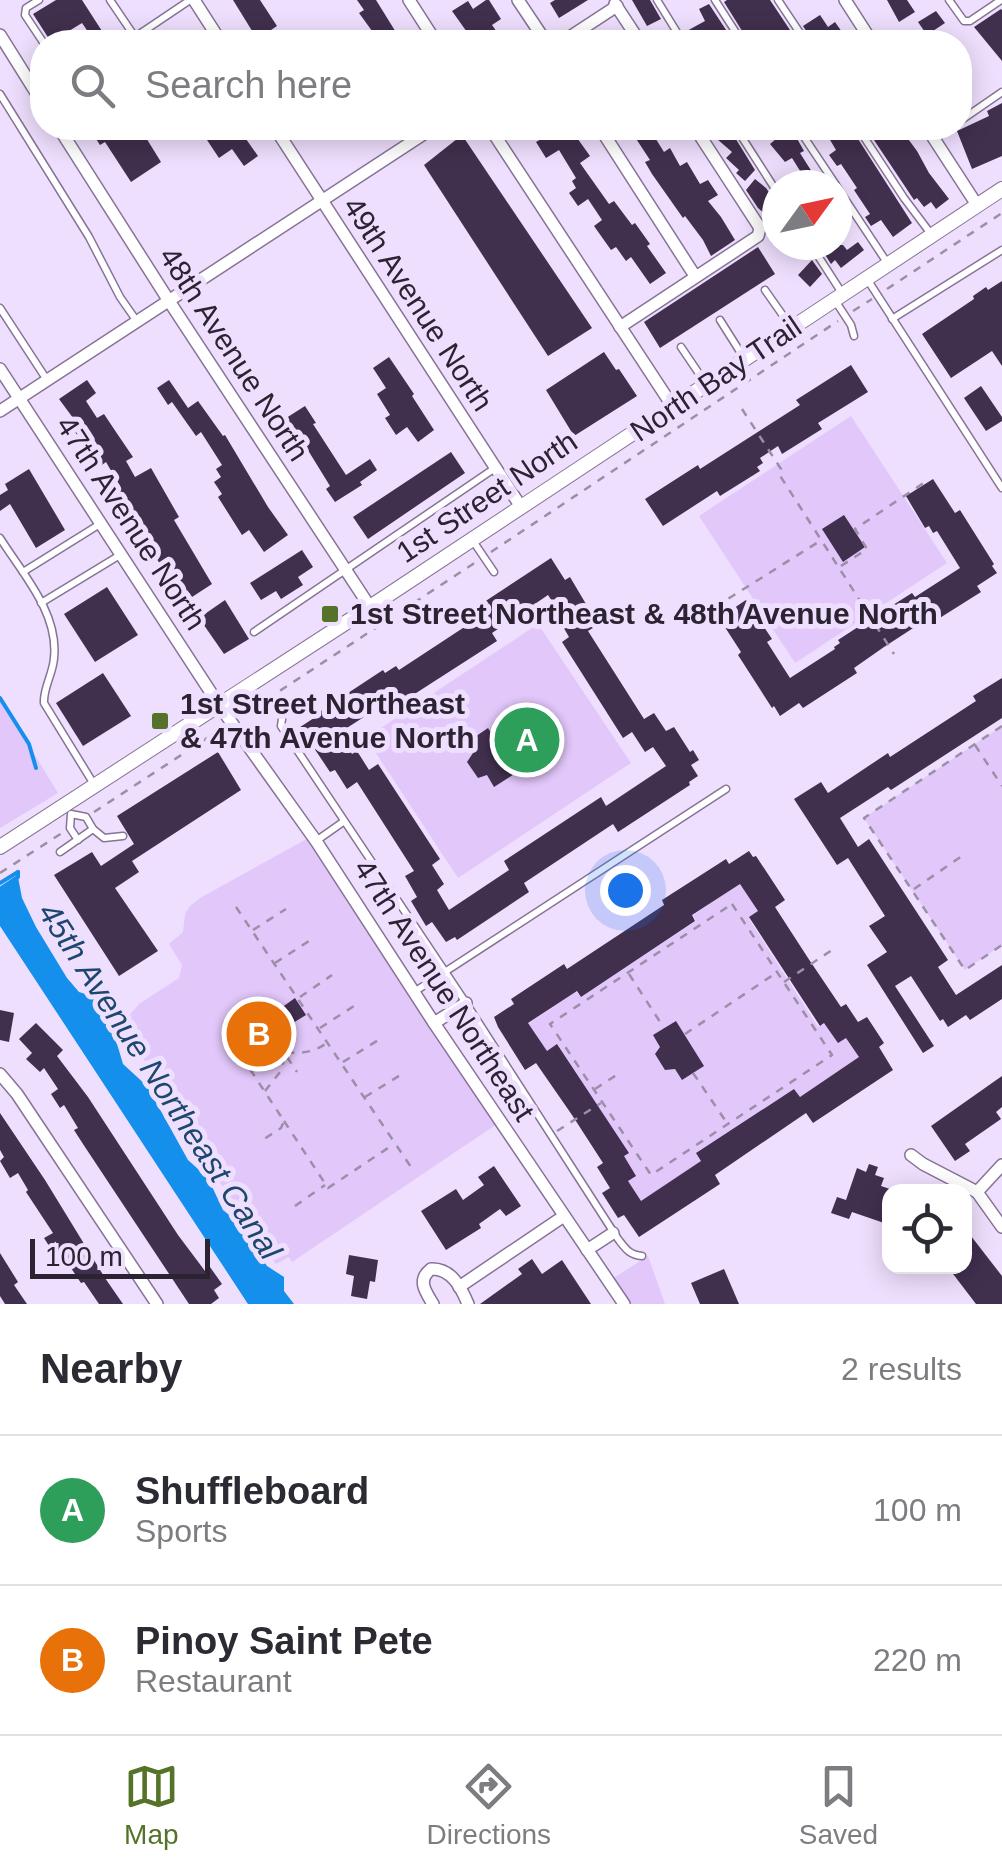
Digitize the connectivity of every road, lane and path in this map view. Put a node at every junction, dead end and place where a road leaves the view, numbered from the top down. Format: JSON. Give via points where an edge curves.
{"nodes":[{"id":1,"x":39,"y":0,"type":"edge"},
{"id":2,"x":110,"y":0,"type":"edge"},
{"id":3,"x":192,"y":0,"type":"edge"},
{"id":4,"x":409,"y":0,"type":"edge"},
{"id":5,"x":518,"y":0,"type":"edge"},
{"id":6,"x":657,"y":0,"type":"edge"},
{"id":7,"x":715,"y":0,"type":"edge"},
{"id":8,"x":778,"y":0,"type":"edge"},
{"id":9,"x":845,"y":0,"type":"edge"},
{"id":10,"x":949,"y":0,"type":"edge"},
{"id":11,"x":1001,"y":0,"type":"edge"},
{"id":12,"x":615,"y":3,"type":"edge"},
{"id":13,"x":35,"y":30,"type":"edge"},
{"id":14,"x":129,"y":30,"type":"edge"},
{"id":15,"x":145,"y":30,"type":"edge"},
{"id":16,"x":213,"y":30,"type":"edge"},
{"id":17,"x":428,"y":30,"type":"edge"},
{"id":18,"x":538,"y":30,"type":"edge"},
{"id":19,"x":578,"y":30,"type":"edge"},
{"id":20,"x":632,"y":30,"type":"edge"},
{"id":21,"x":676,"y":30,"type":"edge"},
{"id":22,"x":734,"y":30,"type":"edge"},
{"id":23,"x":798,"y":30,"type":"edge"},
{"id":24,"x":864,"y":30,"type":"edge"},
{"id":25,"x":0,"y":35,"type":"edge"},
{"id":26,"x":30,"y":81,"type":"edge"},
{"id":27,"x":1002,"y":92,"type":"edge"},
{"id":28,"x":0,"y":94,"type":"edge"},
{"id":29,"x":972,"y":113,"type":"edge"},
{"id":30,"x":67,"y":140,"type":"edge"},
{"id":31,"x":282,"y":140,"type":"edge"},
{"id":32,"x":414,"y":140,"type":"edge"},
{"id":33,"x":498,"y":140,"type":"edge"},
{"id":34,"x":608,"y":140,"type":"edge"},
{"id":35,"x":703,"y":140,"type":"edge"},
{"id":36,"x":744,"y":140,"type":"edge"},
{"id":37,"x":806,"y":140,"type":"edge"},
{"id":38,"x":866,"y":140,"type":"edge"},
{"id":39,"x":936,"y":140,"type":"edge"},
{"id":40,"x":763,"y":170,"type":"edge"},
{"id":41,"x":826,"y":170,"type":"edge"},
{"id":42,"x":1002,"y":189,"type":"edge"},
{"id":43,"x":322,"y":202,"type":"junction"},
{"id":44,"x":977,"y":204,"type":"junction"},
{"id":45,"x":852,"y":210,"type":"edge"},
{"id":46,"x":1002,"y":213,"type":"edge"},
{"id":47,"x":932,"y":235,"type":"junction"},
{"id":48,"x":1002,"y":250,"type":"edge"},
{"id":49,"x":819,"y":260,"type":"edge"},
{"id":50,"x":888,"y":264,"type":"junction"},
{"id":51,"x":694,"y":276,"type":"junction"},
{"id":52,"x":866,"y":278,"type":"junction"},
{"id":53,"x":766,"y":290,"type":"dead end"},
{"id":54,"x":838,"y":296,"type":"junction"},
{"id":55,"x":876,"y":296,"type":"junction"},
{"id":56,"x":169,"y":301,"type":"junction"},
{"id":57,"x":0,"y":308,"type":"edge"},
{"id":58,"x":845,"y":317,"type":"junction"},
{"id":59,"x":720,"y":320,"type":"dead end"},
{"id":60,"x":892,"y":320,"type":"junction"},
{"id":61,"x":137,"y":322,"type":"junction"},
{"id":62,"x":620,"y":326,"type":"junction"},
{"id":63,"x":792,"y":328,"type":"junction"},
{"id":64,"x":854,"y":336,"type":"dead end"},
{"id":65,"x":680,"y":346,"type":"dead end"},
{"id":66,"x":745,"y":359,"type":"junction"},
{"id":67,"x":0,"y":369,"type":"edge"},
{"id":68,"x":46,"y":380,"type":"junction"},
{"id":69,"x":706,"y":385,"type":"junction"},
{"id":70,"x":19,"y":398,"type":"junction"},
{"id":71,"x":673,"y":407,"type":"junction"},
{"id":72,"x":742,"y":409,"type":"dead end"},
{"id":73,"x":0,"y":411,"type":"edge"},
{"id":74,"x":495,"y":468,"type":"junction"},
{"id":75,"x":928,"y":480,"type":"dead end"},
{"id":76,"x":1002,"y":488,"type":"edge"},
{"id":77,"x":521,"y":508,"type":"junction"},
{"id":78,"x":101,"y":524,"type":"junction"},
{"id":79,"x":0,"y":538,"type":"edge"},
{"id":80,"x":472,"y":540,"type":"junction"},
{"id":81,"x":822,"y":540,"type":"junction"},
{"id":82,"x":121,"y":554,"type":"junction"},
{"id":83,"x":484,"y":556,"type":"junction"},
{"id":84,"x":839,"y":567,"type":"junction"},
{"id":85,"x":345,"y":569,"type":"junction"},
{"id":86,"x":23,"y":572,"type":"junction"},
{"id":87,"x":494,"y":572,"type":"dead end"},
{"id":88,"x":41,"y":604,"type":"junction"},
{"id":89,"x":370,"y":607,"type":"junction"},
{"id":90,"x":715,"y":607,"type":"dead end"},
{"id":91,"x":254,"y":632,"type":"dead end"},
{"id":92,"x":894,"y":654,"type":"dead end"},
{"id":93,"x":220,"y":705,"type":"junction"},
{"id":94,"x":282,"y":719,"type":"dead end"},
{"id":95,"x":232,"y":722,"type":"junction"},
{"id":96,"x":1002,"y":726,"type":"edge"},
{"id":97,"x":974,"y":744,"type":"junction"},
{"id":98,"x":95,"y":786,"type":"junction"},
{"id":99,"x":1002,"y":786,"type":"edge"},
{"id":100,"x":726,"y":788,"type":"dead end"},
{"id":101,"x":68,"y":810,"type":"junction"},
{"id":102,"x":86,"y":817,"type":"junction"},
{"id":103,"x":344,"y":822,"type":"junction"},
{"id":104,"x":70,"y":828,"type":"junction"},
{"id":105,"x":93,"y":829,"type":"junction"},
{"id":106,"x":123,"y":836,"type":"dead end"},
{"id":107,"x":78,"y":840,"type":"junction"},
{"id":108,"x":316,"y":840,"type":"junction"},
{"id":109,"x":0,"y":847,"type":"edge"},
{"id":110,"x":60,"y":852,"type":"dead end"},
{"id":111,"x":962,"y":856,"type":"dead end"},
{"id":112,"x":0,"y":872,"type":"edge"},
{"id":113,"x":912,"y":890,"type":"junction"},
{"id":114,"x":236,"y":907,"type":"dead end"},
{"id":115,"x":286,"y":909,"type":"dead end"},
{"id":116,"x":252,"y":930,"type":"junction"},
{"id":117,"x":309,"y":940,"type":"dead end"},
{"id":118,"x":1002,"y":946,"type":"edge"},
{"id":119,"x":832,"y":950,"type":"dead end"},
{"id":120,"x":274,"y":964,"type":"junction"},
{"id":121,"x":444,"y":972,"type":"junction"},
{"id":122,"x":777,"y":972,"type":"junction"},
{"id":123,"x":628,"y":973,"type":"junction"},
{"id":124,"x":332,"y":975,"type":"dead end"},
{"id":125,"x":784,"y":982,"type":"junction"},
{"id":126,"x":414,"y":992,"type":"junction"},
{"id":127,"x":299,"y":998,"type":"junction"},
{"id":128,"x":466,"y":1003,"type":"junction"},
{"id":129,"x":354,"y":1006,"type":"dead end"},
{"id":130,"x":230,"y":1019,"type":"dead end"},
{"id":131,"x":434,"y":1024,"type":"junction"},
{"id":132,"x":664,"y":1028,"type":"dead end"},
{"id":133,"x":319,"y":1029,"type":"junction"},
{"id":134,"x":684,"y":1034,"type":"dead end"},
{"id":135,"x":274,"y":1036,"type":"dead end"},
{"id":136,"x":380,"y":1039,"type":"dead end"},
{"id":137,"x":328,"y":1042,"type":"junction"},
{"id":138,"x":285,"y":1053,"type":"junction"},
{"id":139,"x":342,"y":1063,"type":"junction"},
{"id":140,"x":297,"y":1072,"type":"dead end"},
{"id":141,"x":693,"y":1072,"type":"dead end"},
{"id":142,"x":251,"y":1073,"type":"junction"},
{"id":143,"x":0,"y":1074,"type":"edge"},
{"id":144,"x":402,"y":1074,"type":"dead end"},
{"id":145,"x":618,"y":1074,"type":"dead end"},
{"id":146,"x":594,"y":1090,"type":"junction"},
{"id":147,"x":264,"y":1092,"type":"junction"},
{"id":148,"x":365,"y":1098,"type":"junction"},
{"id":149,"x":602,"y":1102,"type":"junction"},
{"id":150,"x":284,"y":1121,"type":"junction"},
{"id":151,"x":728,"y":1124,"type":"junction"},
{"id":152,"x":550,"y":1135,"type":"junction"},
{"id":153,"x":261,"y":1140,"type":"dead end"},
{"id":154,"x":395,"y":1144,"type":"junction"},
{"id":155,"x":911,"y":1155,"type":"dead end"},
{"id":156,"x":1002,"y":1166,"type":"edge"},
{"id":157,"x":413,"y":1170,"type":"dead end"},
{"id":158,"x":326,"y":1184,"type":"junction"},
{"id":159,"x":977,"y":1192,"type":"junction"},
{"id":160,"x":295,"y":1206,"type":"dead end"},
{"id":161,"x":564,"y":1216,"type":"junction"},
{"id":162,"x":1002,"y":1227,"type":"edge"},
{"id":163,"x":614,"y":1233,"type":"junction"},
{"id":164,"x":587,"y":1250,"type":"junction"},
{"id":165,"x":642,"y":1256,"type":"dead end"},
{"id":166,"x":459,"y":1287,"type":"junction"},
{"id":167,"x":157,"y":1304,"type":"edge"},
{"id":168,"x":433,"y":1304,"type":"edge"},
{"id":169,"x":468,"y":1304,"type":"edge"},
{"id":170,"x":624,"y":1304,"type":"edge"}],
"edges":[{"from":1,"to":13,"type":"lane","via":[[25,15]]},
{"from":2,"to":14,"type":"lane"},
{"from":3,"to":15,"type":"lane"},
{"from":3,"to":16,"type":"street"},
{"from":4,"to":17,"type":"street"},
{"from":5,"to":18,"type":"street"},
{"from":6,"to":21,"type":"lane"},
{"from":7,"to":22,"type":"lane"},
{"from":8,"to":23,"type":"lane"},
{"from":9,"to":24,"type":"street"},
{"from":10,"to":11,"type":"lane","via":[[964,21]]},
{"from":12,"to":19,"type":"street"},
{"from":12,"to":20,"type":"street"},
{"from":25,"to":26,"type":"street"},
{"from":27,"to":29,"type":"lane"},
{"from":28,"to":61,"type":"lane"},
{"from":30,"to":56,"type":"street","name":"48th Avenue North"},
{"from":31,"to":43,"type":"street","name":"49th Avenue North"},
{"from":32,"to":43,"type":"street"},
{"from":33,"to":62,"type":"street"},
{"from":34,"to":51,"type":"street"},
{"from":35,"to":51,"type":"street","via":[[760,228],[758,236]]},
{"from":36,"to":40,"type":"lane"},
{"from":37,"to":41,"type":"lane"},
{"from":38,"to":47,"type":"lane"},
{"from":39,"to":44,"type":"street"},
{"from":42,"to":44,"type":"street","name":"1st Street North"},
{"from":43,"to":56,"type":"street"},
{"from":43,"to":74,"type":"street","name":"49th Avenue North"},
{"from":44,"to":47,"type":"street","name":"1st Street North"},
{"from":45,"to":50,"type":"lane"},
{"from":46,"to":55,"type":"path","name":"North Bay Trail"},
{"from":47,"to":50,"type":"street","name":"1st Street North"},
{"from":48,"to":60,"type":"lane"},
{"from":49,"to":54,"type":"lane"},
{"from":50,"to":52,"type":"street","name":"1st Street North"},
{"from":51,"to":62,"type":"street"},
{"from":52,"to":54,"type":"street","name":"1st Street North"},
{"from":52,"to":55,"type":"lane"},
{"from":53,"to":63,"type":"lane"},
{"from":54,"to":58,"type":"lane"},
{"from":54,"to":63,"type":"street","name":"1st Street North"},
{"from":55,"to":58,"type":"path","name":"North Bay Trail"},
{"from":55,"to":60,"type":"lane"},
{"from":56,"to":61,"type":"street"},
{"from":56,"to":85,"type":"street","name":"48th Avenue North"},
{"from":57,"to":68,"type":"lane"},
{"from":58,"to":64,"type":"lane"},
{"from":58,"to":83,"type":"path","name":"North Bay Trail"},
{"from":59,"to":66,"type":"lane"},
{"from":60,"to":76,"type":"lane"},
{"from":61,"to":68,"type":"street"},
{"from":62,"to":71,"type":"street"},
{"from":63,"to":66,"type":"street","name":"1st Street North"},
{"from":65,"to":69,"type":"lane"},
{"from":66,"to":69,"type":"street","name":"1st Street North"},
{"from":67,"to":70,"type":"street","name":"47th Avenue North"},
{"from":68,"to":70,"type":"street"},
{"from":69,"to":71,"type":"street","name":"1st Street North"},
{"from":70,"to":73,"type":"street"},
{"from":70,"to":78,"type":"street","name":"47th Avenue North"},
{"from":71,"to":77,"type":"street","name":"1st Street North"},
{"from":72,"to":81,"type":"path"},
{"from":74,"to":77,"type":"street","name":"49th Avenue North"},
{"from":74,"to":85,"type":"lane"},
{"from":75,"to":84,"type":"path","via":[[854,528],[868,549]]},
{"from":77,"to":80,"type":"street","name":"1st Street North"},
{"from":78,"to":82,"type":"street","name":"47th Avenue North"},
{"from":78,"to":86,"type":"lane"},
{"from":79,"to":86,"type":"lane"},
{"from":80,"to":83,"type":"lane"},
{"from":80,"to":89,"type":"street","name":"1st Street North"},
{"from":81,"to":84,"type":"path"},
{"from":81,"to":90,"type":"path"},
{"from":82,"to":88,"type":"lane"},
{"from":82,"to":93,"type":"street","name":"47th Avenue North"},
{"from":83,"to":87,"type":"lane"},
{"from":83,"to":95,"type":"path","name":"North Bay Trail"},
{"from":84,"to":92,"type":"path"},
{"from":85,"to":89,"type":"street","name":"48th Avenue North"},
{"from":85,"to":91,"type":"lane"},
{"from":86,"to":88,"type":"lane"},
{"from":88,"to":98,"type":"lane","via":[[55,656],[44,704]]},
{"from":89,"to":93,"type":"street","name":"1st Street North"},
{"from":93,"to":95,"type":"street","name":"47th Avenue Northeast"},
{"from":93,"to":98,"type":"street","name":"1st Street North"},
{"from":94,"to":103,"type":"lane"},
{"from":95,"to":102,"type":"path","name":"North Bay Trail"},
{"from":95,"to":108,"type":"street","name":"47th Avenue Northeast"},
{"from":96,"to":97,"type":"path"},
{"from":97,"to":99,"type":"path"},
{"from":97,"to":113,"type":"path","via":[[864,818]]},
{"from":98,"to":101,"type":"street","name":"1st Street North"},
{"from":100,"to":121,"type":"lane"},
{"from":101,"to":102,"type":"lane"},
{"from":101,"to":104,"type":"lane"},
{"from":101,"to":109,"type":"street","name":"1st Street North"},
{"from":102,"to":105,"type":"lane"},
{"from":103,"to":108,"type":"lane"},
{"from":103,"to":121,"type":"lane"},
{"from":104,"to":107,"type":"lane"},
{"from":104,"to":112,"type":"path"},
{"from":105,"to":106,"type":"lane","via":[[104,838]]},
{"from":105,"to":107,"type":"lane"},
{"from":107,"to":110,"type":"lane"},
{"from":108,"to":126,"type":"street","name":"47th Avenue Northeast"},
{"from":111,"to":113,"type":"path"},
{"from":113,"to":118,"type":"path","via":[[965,970]]},
{"from":114,"to":116,"type":"path"},
{"from":115,"to":116,"type":"path"},
{"from":116,"to":120,"type":"path"},
{"from":117,"to":120,"type":"path"},
{"from":119,"to":125,"type":"path"},
{"from":120,"to":127,"type":"path"},
{"from":121,"to":126,"type":"lane"},
{"from":121,"to":128,"type":"lane"},
{"from":122,"to":123,"type":"path","via":[[732,904]]},
{"from":122,"to":125,"type":"path"},
{"from":122,"to":134,"type":"path"},
{"from":123,"to":132,"type":"path"},
{"from":123,"to":146,"type":"path","via":[[550,1024]]},
{"from":124,"to":127,"type":"path"},
{"from":125,"to":151,"type":"path","via":[[832,1055]]},
{"from":126,"to":131,"type":"street","name":"47th Avenue Northeast"},
{"from":127,"to":133,"type":"path"},
{"from":128,"to":131,"type":"street"},
{"from":128,"to":152,"type":"lane"},
{"from":129,"to":133,"type":"path"},
{"from":130,"to":142,"type":"path","via":[[221,1025]]},
{"from":131,"to":161,"type":"street","name":"47th Avenue Northeast"},
{"from":133,"to":137,"type":"path"},
{"from":135,"to":138,"type":"path"},
{"from":136,"to":139,"type":"path"},
{"from":137,"to":138,"type":"path","via":[[309,1053]]},
{"from":137,"to":139,"type":"path"},
{"from":138,"to":140,"type":"path"},
{"from":138,"to":142,"type":"path","via":[[268,1048],[255,1057]]},
{"from":138,"to":147,"type":"path"},
{"from":139,"to":148,"type":"path"},
{"from":141,"to":151,"type":"path"},
{"from":142,"to":147,"type":"path"},
{"from":143,"to":167,"type":"street"},
{"from":144,"to":148,"type":"path"},
{"from":145,"to":146,"type":"path"},
{"from":146,"to":149,"type":"path"},
{"from":147,"to":150,"type":"path"},
{"from":148,"to":154,"type":"path"},
{"from":149,"to":151,"type":"path","via":[[651,1176]]},
{"from":149,"to":152,"type":"path"},
{"from":150,"to":153,"type":"path"},
{"from":150,"to":158,"type":"path"},
{"from":152,"to":163,"type":"lane"},
{"from":154,"to":157,"type":"path"},
{"from":154,"to":158,"type":"path"},
{"from":155,"to":159,"type":"street"},
{"from":156,"to":159,"type":"street"},
{"from":158,"to":160,"type":"path"},
{"from":159,"to":162,"type":"street"},
{"from":161,"to":164,"type":"street","name":"47th Avenue Northeast"},
{"from":161,"to":166,"type":"street"},
{"from":163,"to":164,"type":"street"},
{"from":163,"to":165,"type":"lane","via":[[627,1251]]},
{"from":164,"to":170,"type":"street","name":"47th Avenue Northeast"},
{"from":166,"to":168,"type":"street","via":[[445,1271],[431,1269],[422,1286]]},
{"from":166,"to":169,"type":"street"}]}
